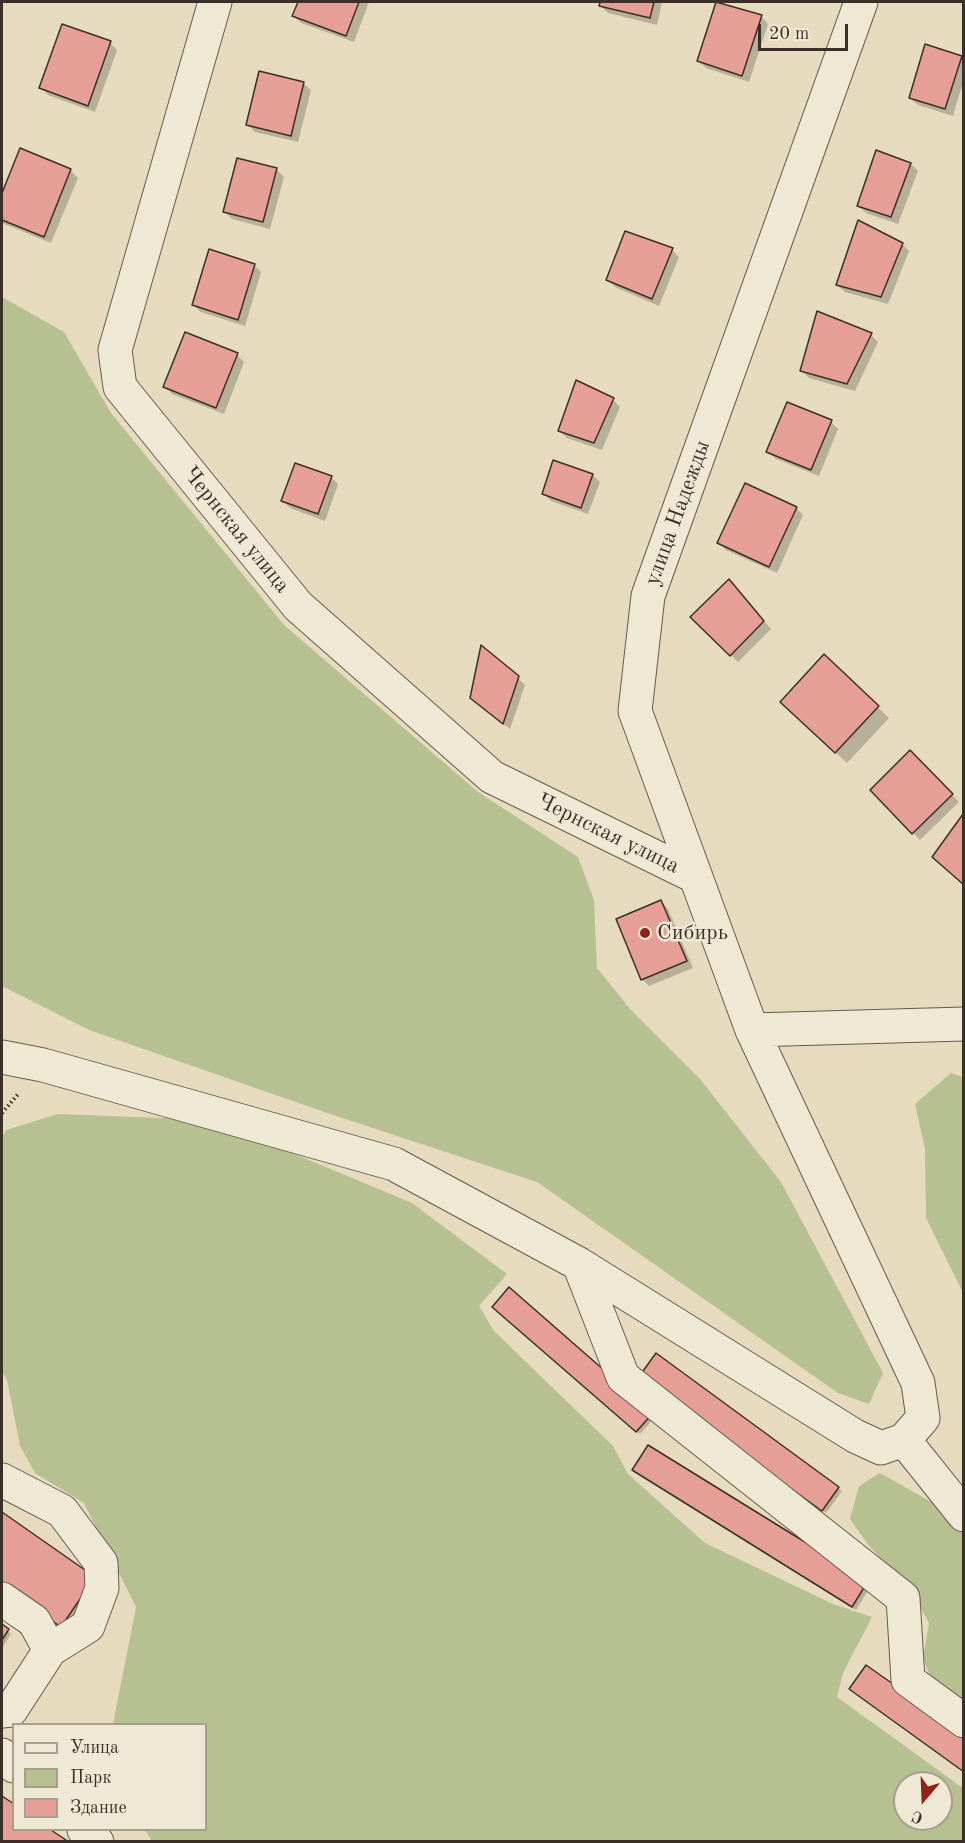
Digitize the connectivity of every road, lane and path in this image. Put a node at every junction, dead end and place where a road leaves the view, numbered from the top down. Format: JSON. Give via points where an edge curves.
{"nodes":[{"id":1,"x":215,"y":2,"type":"edge"},
{"id":2,"x":852,"y":4,"type":"edge"},
{"id":3,"x":696,"y":877,"type":"junction"},
{"id":4,"x":961,"y":1027,"type":"edge"},
{"id":5,"x":752,"y":1030,"type":"junction"},
{"id":6,"x":2,"y":1057,"type":"edge"},
{"id":7,"x":579,"y":1264,"type":"junction"},
{"id":8,"x":904,"y":1440,"type":"junction"},
{"id":9,"x":2,"y":1480,"type":"edge"},
{"id":10,"x":963,"y":1515,"type":"edge"},
{"id":11,"x":2,"y":1599,"type":"edge"},
{"id":12,"x":50,"y":1650,"type":"junction"},
{"id":13,"x":2,"y":1711,"type":"edge"},
{"id":14,"x":963,"y":1721,"type":"edge"},
{"id":15,"x":85,"y":1831,"type":"edge"},
{"id":16,"x":97,"y":1842,"type":"edge"}],
"edges":[{"from":1,"to":3,"type":"street","name":"Чернская улица","via":[[115,350],[120,387],[298,606],[492,777]]},
{"from":2,"to":3,"type":"street","name":"улица Надежды","via":[[648,596],[635,711]]},
{"from":3,"to":5,"type":"street","name":"улица Надежды"},
{"from":4,"to":5,"type":"street"},
{"from":5,"to":8,"type":"street","name":"улица Надежды","via":[[918,1383],[923,1419]]},
{"from":6,"to":7,"type":"street","via":[[76,1074],[394,1164]]},
{"from":7,"to":8,"type":"street","via":[[855,1436],[880,1448]]},
{"from":7,"to":14,"type":"street","via":[[622,1377],[903,1598],[908,1680]]},
{"from":8,"to":10,"type":"street"},
{"from":9,"to":12,"type":"street","via":[[62,1511],[101,1563],[102,1588],[88,1626]]},
{"from":11,"to":12,"type":"street","via":[[34,1621]]},
{"from":12,"to":13,"type":"street","via":[[11,1710]]},
{"from":15,"to":16,"type":"street"}]}
